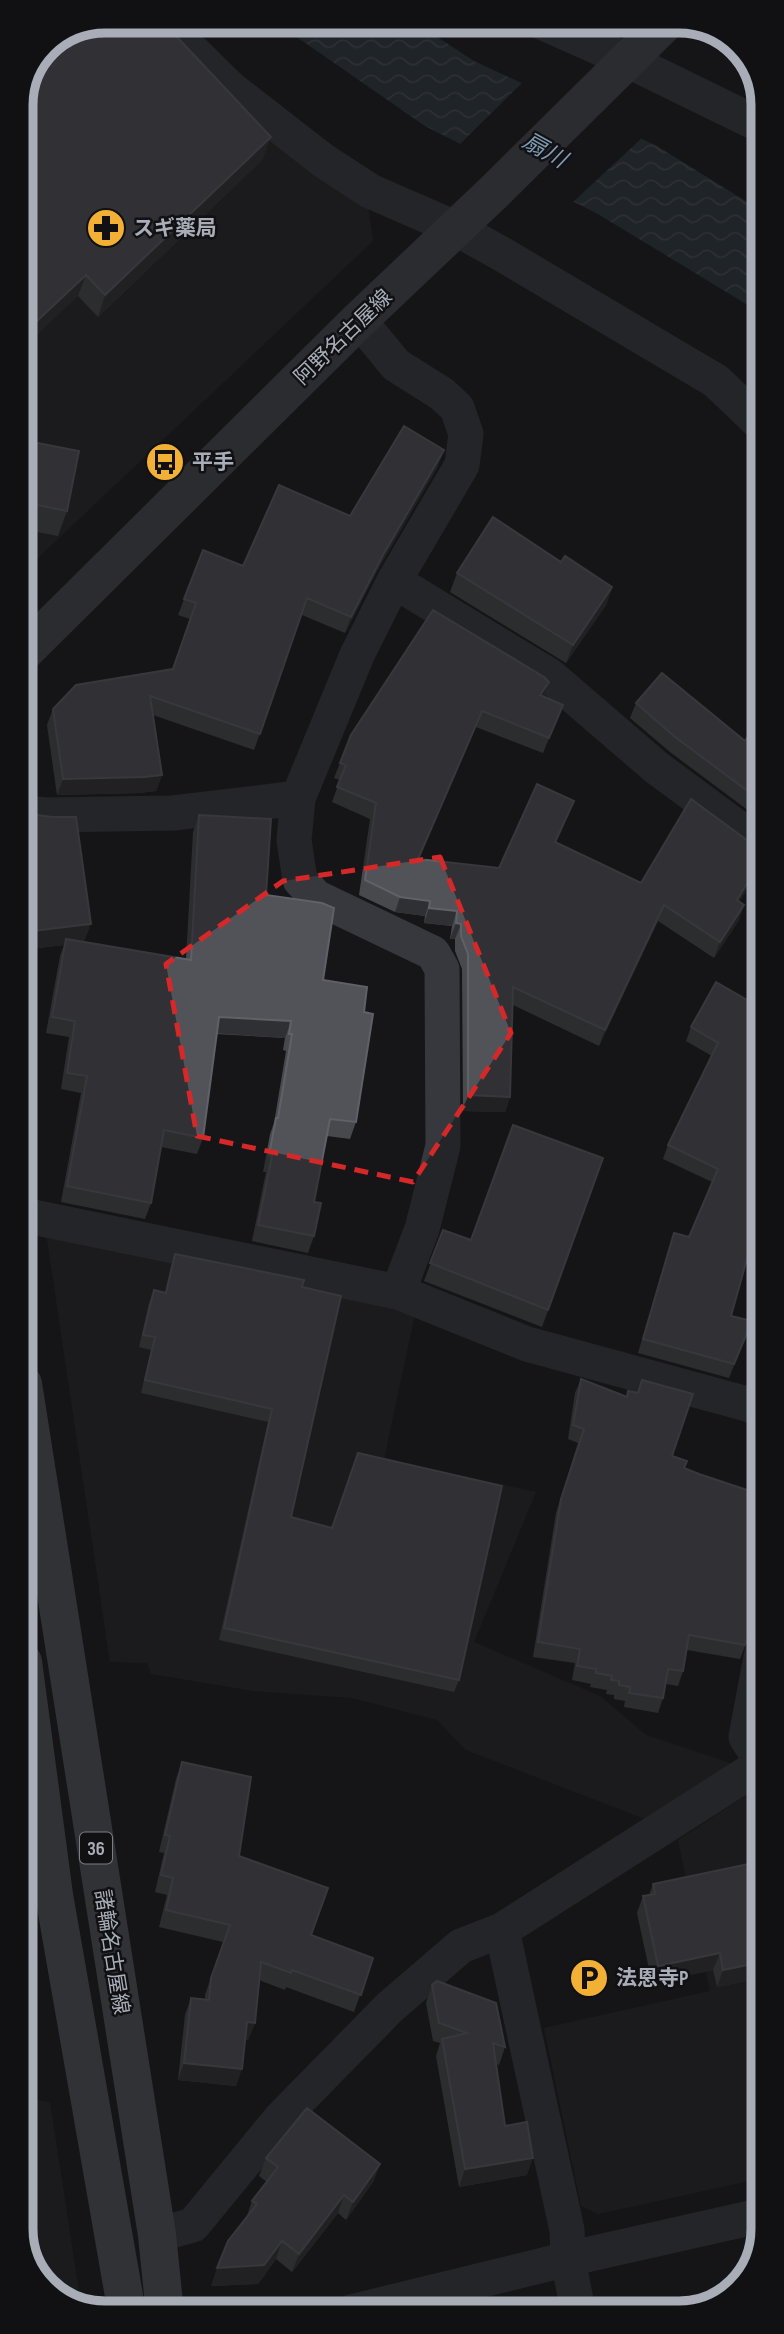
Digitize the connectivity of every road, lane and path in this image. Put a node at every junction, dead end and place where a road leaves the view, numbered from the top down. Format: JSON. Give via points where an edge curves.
{"nodes":[{"id":1,"x":175,"y":33,"type":"edge"},
{"id":2,"x":566,"y":33,"type":"edge"},
{"id":3,"x":655,"y":33,"type":"edge"},
{"id":4,"x":627,"y":60,"type":"junction"},
{"id":5,"x":751,"y":121,"type":"edge"},
{"id":6,"x":455,"y":228,"type":"junction"},
{"id":7,"x":359,"y":320,"type":"junction"},
{"id":8,"x":751,"y":414,"type":"edge"},
{"id":9,"x":394,"y":581,"type":"junction"},
{"id":10,"x":33,"y":643,"type":"edge"},
{"id":11,"x":298,"y":798,"type":"junction"},
{"id":12,"x":33,"y":814,"type":"edge"},
{"id":13,"x":751,"y":838,"type":"edge"},
{"id":14,"x":33,"y":1217,"type":"edge"},
{"id":15,"x":398,"y":1292,"type":"junction"},
{"id":16,"x":751,"y":1405,"type":"edge"},
{"id":17,"x":33,"y":1448,"type":"edge"},
{"id":18,"x":751,"y":1710,"type":"edge"},
{"id":19,"x":33,"y":1737,"type":"edge"},
{"id":20,"x":751,"y":1745,"type":"edge"},
{"id":21,"x":751,"y":1770,"type":"edge"},
{"id":22,"x":502,"y":1930,"type":"junction"},
{"id":23,"x":751,"y":2219,"type":"edge"},
{"id":24,"x":157,"y":2235,"type":"junction"},
{"id":25,"x":569,"y":2259,"type":"junction"},
{"id":26,"x":125,"y":2301,"type":"edge"},
{"id":27,"x":164,"y":2301,"type":"edge"},
{"id":28,"x":396,"y":2301,"type":"edge"},
{"id":29,"x":576,"y":2301,"type":"edge"}],
"edges":[{"from":1,"to":6,"type":"street","via":[[230,88],[324,162],[370,191]]},
{"from":2,"to":4,"type":"street"},
{"from":3,"to":4,"type":"main road","name":"阿野名古屋線"},
{"from":4,"to":5,"type":"street"},
{"from":4,"to":6,"type":"main road","name":"阿野名古屋線"},
{"from":6,"to":7,"type":"main road","name":"阿野名古屋線"},
{"from":6,"to":8,"type":"street","via":[[716,381]]},
{"from":7,"to":9,"type":"street","via":[[396,365],[457,408],[466,434],[462,465]]},
{"from":7,"to":10,"type":"main road","name":"阿野名古屋線"},
{"from":9,"to":11,"type":"street","via":[[357,655]]},
{"from":9,"to":13,"type":"street","via":[[550,676],[657,768]]},
{"from":11,"to":12,"type":"street","via":[[173,813]]},
{"from":11,"to":15,"type":"street","via":[[294,840],[300,880],[317,897],[433,953],[442,969],[443,1146],[422,1229]]},
{"from":14,"to":15,"type":"street"},
{"from":15,"to":16,"type":"street","via":[[527,1344]]},
{"from":17,"to":24,"type":"main road","name":"諸輪名古屋線","number":"36"},
{"from":18,"to":20,"type":"street","via":[[746,1737]]},
{"from":19,"to":26,"type":"main road","number":"36","via":[[54,1895]]},
{"from":21,"to":22,"type":"street"},
{"from":22,"to":24,"type":"street","via":[[461,1946],[390,2007],[281,2119],[194,2225]]},
{"from":22,"to":25,"type":"street","via":[[567,2230]]},
{"from":23,"to":25,"type":"street"},
{"from":24,"to":27,"type":"main road","name":"諸輪名古屋線","number":"36"},
{"from":25,"to":28,"type":"street"},
{"from":25,"to":29,"type":"street"}]}
